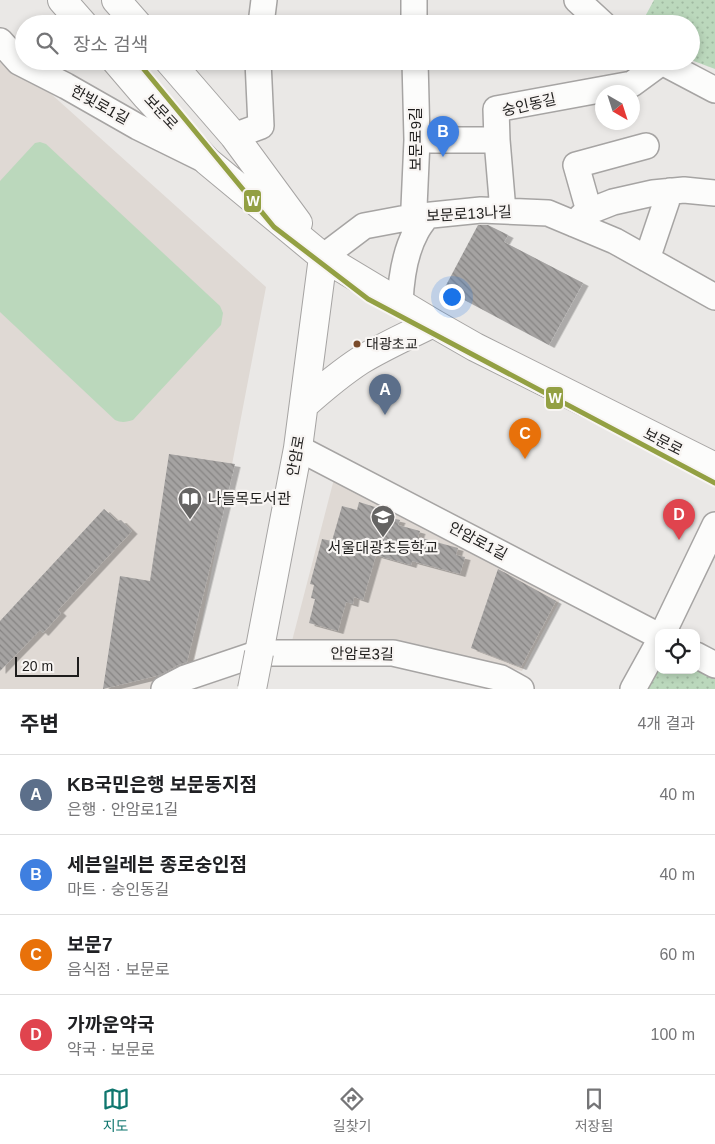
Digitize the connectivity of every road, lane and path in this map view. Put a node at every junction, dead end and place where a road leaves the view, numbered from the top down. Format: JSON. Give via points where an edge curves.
{"nodes":[{"id":1,"x":62,"y":0,"type":"edge"},
{"id":2,"x":116,"y":0,"type":"edge"},
{"id":3,"x":264,"y":0,"type":"edge"},
{"id":4,"x":414,"y":0,"type":"edge"},
{"id":5,"x":577,"y":0,"type":"edge"},
{"id":6,"x":75,"y":15,"type":"edge"},
{"id":7,"x":129,"y":15,"type":"edge"},
{"id":8,"x":262,"y":15,"type":"edge"},
{"id":9,"x":414,"y":15,"type":"edge"},
{"id":10,"x":593,"y":15,"type":"edge"},
{"id":11,"x":0,"y":41,"type":"edge"},
{"id":12,"x":15,"y":58,"type":"edge"},
{"id":13,"x":35,"y":70,"type":"edge"},
{"id":14,"x":124,"y":70,"type":"edge"},
{"id":15,"x":177,"y":70,"type":"edge"},
{"id":16,"x":258,"y":70,"type":"edge"},
{"id":17,"x":415,"y":70,"type":"edge"},
{"id":18,"x":650,"y":70,"type":"edge"},
{"id":19,"x":676,"y":70,"type":"edge"},
{"id":20,"x":715,"y":90,"type":"edge"},
{"id":21,"x":234,"y":136,"type":"junction"},
{"id":22,"x":417,"y":140,"type":"junction"},
{"id":23,"x":497,"y":140,"type":"junction"},
{"id":24,"x":646,"y":146,"type":"dead end"},
{"id":25,"x":207,"y":161,"type":"junction"},
{"id":26,"x":670,"y":192,"type":"junction"},
{"id":27,"x":715,"y":193,"type":"edge"},
{"id":28,"x":504,"y":211,"type":"junction"},
{"id":29,"x":420,"y":216,"type":"junction"},
{"id":30,"x":581,"y":218,"type":"junction"},
{"id":31,"x":323,"y":257,"type":"junction"},
{"id":32,"x":646,"y":259,"type":"junction"},
{"id":33,"x":715,"y":296,"type":"edge"},
{"id":34,"x":400,"y":304,"type":"junction"},
{"id":35,"x":433,"y":323,"type":"junction"},
{"id":36,"x":304,"y":405,"type":"junction"},
{"id":37,"x":298,"y":448,"type":"junction"},
{"id":38,"x":715,"y":468,"type":"edge"},
{"id":39,"x":715,"y":526,"type":"edge"},
{"id":40,"x":666,"y":629,"type":"edge"},
{"id":41,"x":655,"y":634,"type":"edge"},
{"id":42,"x":655,"y":649,"type":"edge"},
{"id":43,"x":258,"y":653,"type":"junction"},
{"id":44,"x":700,"y":657,"type":"edge"},
{"id":45,"x":715,"y":665,"type":"edge"},
{"id":46,"x":164,"y":689,"type":"edge"},
{"id":47,"x":252,"y":689,"type":"edge"},
{"id":48,"x":521,"y":689,"type":"edge"},
{"id":49,"x":633,"y":689,"type":"edge"}],
"edges":[{"from":1,"to":6,"type":"main road"},
{"from":2,"to":7,"type":"main road"},
{"from":3,"to":8,"type":"street"},
{"from":4,"to":9,"type":"street"},
{"from":5,"to":10,"type":"street"},
{"from":11,"to":12,"type":"street","name":"한빛로1길"},
{"from":13,"to":25,"type":"street","name":"한빛로1길"},
{"from":14,"to":25,"type":"main road","name":"보문로"},
{"from":15,"to":21,"type":"main road","name":"보문로"},
{"from":16,"to":21,"type":"street","via":[[261,126]]},
{"from":17,"to":22,"type":"street","name":"보문로9길"},
{"from":18,"to":23,"type":"street","name":"숭인동길","via":[[632,84],[496,109]]},
{"from":19,"to":20,"type":"street","name":"숭인동길"},
{"from":21,"to":31,"type":"main road","name":"보문로"},
{"from":22,"to":23,"type":"street","name":"숭인동길"},
{"from":22,"to":29,"type":"street","name":"보문로9길","via":[[414,207]]},
{"from":23,"to":28,"type":"street"},
{"from":24,"to":30,"type":"street","via":[[576,166]]},
{"from":25,"to":31,"type":"main road","name":"보문로"},
{"from":26,"to":27,"type":"street"},
{"from":26,"to":30,"type":"street","via":[[653,192],[613,202]]},
{"from":26,"to":32,"type":"street"},
{"from":28,"to":29,"type":"street","name":"보문로13나길"},
{"from":28,"to":30,"type":"street","name":"보문로13나길"},
{"from":29,"to":31,"type":"street","name":"보문로13나길","via":[[364,226]]},
{"from":29,"to":34,"type":"street","via":[[404,262]]},
{"from":30,"to":32,"type":"street","name":"보문로13나길"},
{"from":31,"to":34,"type":"main road","name":"보문로"},
{"from":31,"to":36,"type":"main road","name":"안암로"},
{"from":32,"to":33,"type":"street","name":"보문로13나길"},
{"from":34,"to":35,"type":"main road","name":"보문로"},
{"from":35,"to":36,"type":"main road","via":[[361,360]]},
{"from":35,"to":38,"type":"main road","name":"보문로"},
{"from":36,"to":37,"type":"main road","name":"안암로"},
{"from":37,"to":41,"type":"street","name":"안암로1길"},
{"from":37,"to":43,"type":"main road","name":"안암로"},
{"from":39,"to":40,"type":"street"},
{"from":42,"to":49,"type":"street"},
{"from":43,"to":46,"type":"street","name":"안암로3길","via":[[185,678]]},
{"from":43,"to":47,"type":"main road","name":"안암로","bridge":true},
{"from":43,"to":48,"type":"street","name":"안암로3길","via":[[393,653],[501,678]]},
{"from":44,"to":45,"type":"street"}]}
